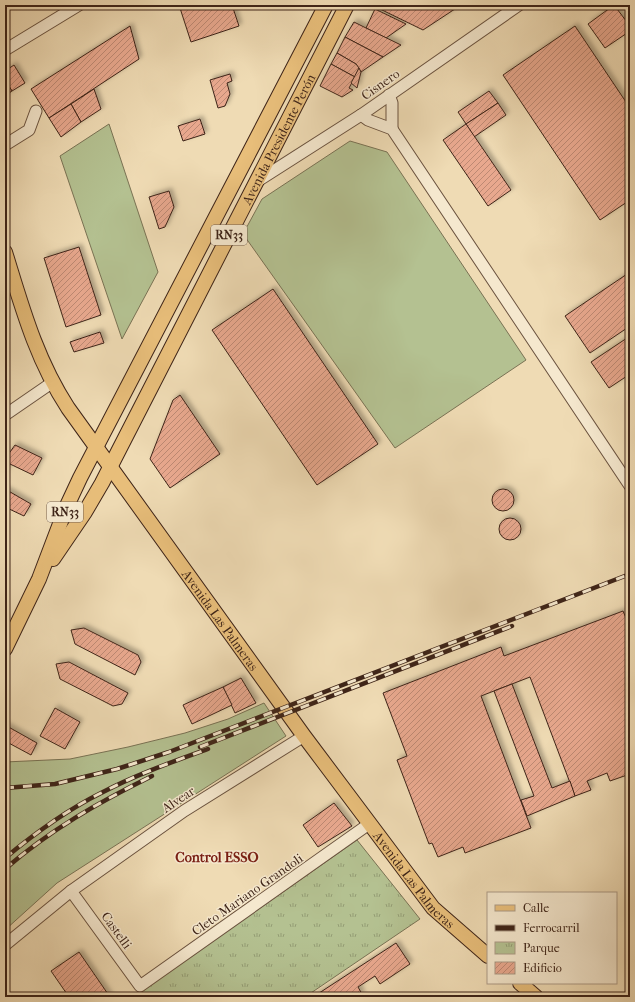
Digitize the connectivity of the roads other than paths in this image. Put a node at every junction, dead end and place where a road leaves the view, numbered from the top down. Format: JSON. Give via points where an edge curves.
{"nodes":[{"id":1,"x":78,"y":5,"type":"edge"},
{"id":2,"x":326,"y":5,"type":"edge"},
{"id":3,"x":347,"y":5,"type":"edge"},
{"id":4,"x":519,"y":5,"type":"edge"},
{"id":5,"x":5,"y":50,"type":"edge"},
{"id":6,"x":389,"y":95,"type":"junction"},
{"id":7,"x":36,"y":111,"type":"dead end"},
{"id":8,"x":361,"y":114,"type":"junction"},
{"id":9,"x":392,"y":129,"type":"junction"},
{"id":10,"x":5,"y":145,"type":"edge"},
{"id":11,"x":256,"y":182,"type":"junction"},
{"id":12,"x":5,"y":252,"type":"edge"},
{"id":13,"x":53,"y":382,"type":"junction"},
{"id":14,"x":5,"y":415,"type":"edge"},
{"id":15,"x":97,"y":447,"type":"junction"},
{"id":16,"x":111,"y":465,"type":"junction"},
{"id":17,"x":630,"y":486,"type":"edge"},
{"id":18,"x":39,"y":579,"type":"junction"},
{"id":19,"x":5,"y":649,"type":"edge"},
{"id":20,"x":304,"y":736,"type":"junction"},
{"id":21,"x":369,"y":824,"type":"junction"},
{"id":22,"x":71,"y":891,"type":"junction"},
{"id":23,"x":5,"y":945,"type":"edge"},
{"id":24,"x":487,"y":955,"type":"edge"},
{"id":25,"x":521,"y":984,"type":"edge"},
{"id":26,"x":140,"y":986,"type":"joint"},
{"id":27,"x":536,"y":997,"type":"edge"}],
"edges":[{"from":1,"to":5,"type":"street"},
{"from":2,"to":15,"type":"main road","name":"Avenida Presidente Perón","number":"RN33"},
{"from":3,"to":11,"type":"main road","name":"Avenida Presidente Perón","number":"RN33"},
{"from":4,"to":6,"type":"street","name":"Cisnero"},
{"from":6,"to":8,"type":"street","name":"Cisnero"},
{"from":6,"to":9,"type":"street","via":[[392,103]]},
{"from":7,"to":10,"type":"street","via":[[29,130]]},
{"from":8,"to":9,"type":"street","via":[[368,120]]},
{"from":8,"to":11,"type":"street","name":"Cisnero"},
{"from":9,"to":17,"type":"street"},
{"from":11,"to":16,"type":"main road","name":"Avenida Presidente Perón","number":"RN33"},
{"from":12,"to":13,"type":"main road","name":"Avenida Las Palmeras","via":[[26,322],[43,365]]},
{"from":13,"to":14,"type":"street"},
{"from":13,"to":15,"type":"main road","name":"Avenida Las Palmeras"},
{"from":15,"to":16,"type":"main road","name":"Avenida Las Palmeras"},
{"from":15,"to":18,"type":"main road","number":"RN33","via":[[66,508]]},
{"from":16,"to":18,"type":"main road","number":"RN33","via":[[85,512]]},
{"from":16,"to":20,"type":"main road","name":"Avenida Las Palmeras"},
{"from":18,"to":19,"type":"main road","number":"RN33"},
{"from":20,"to":21,"type":"main road","name":"Avenida Las Palmeras"},
{"from":20,"to":22,"type":"street","name":"Alvear","via":[[184,811]]},
{"from":21,"to":24,"type":"main road","name":"Avenida Las Palmeras","via":[[433,908]]},
{"from":21,"to":26,"type":"street","name":"Cleto Mariano Grandoli"},
{"from":22,"to":23,"type":"street","name":"Alvear"},
{"from":22,"to":26,"type":"street","name":"Castelli"},
{"from":25,"to":27,"type":"main road"}]}
